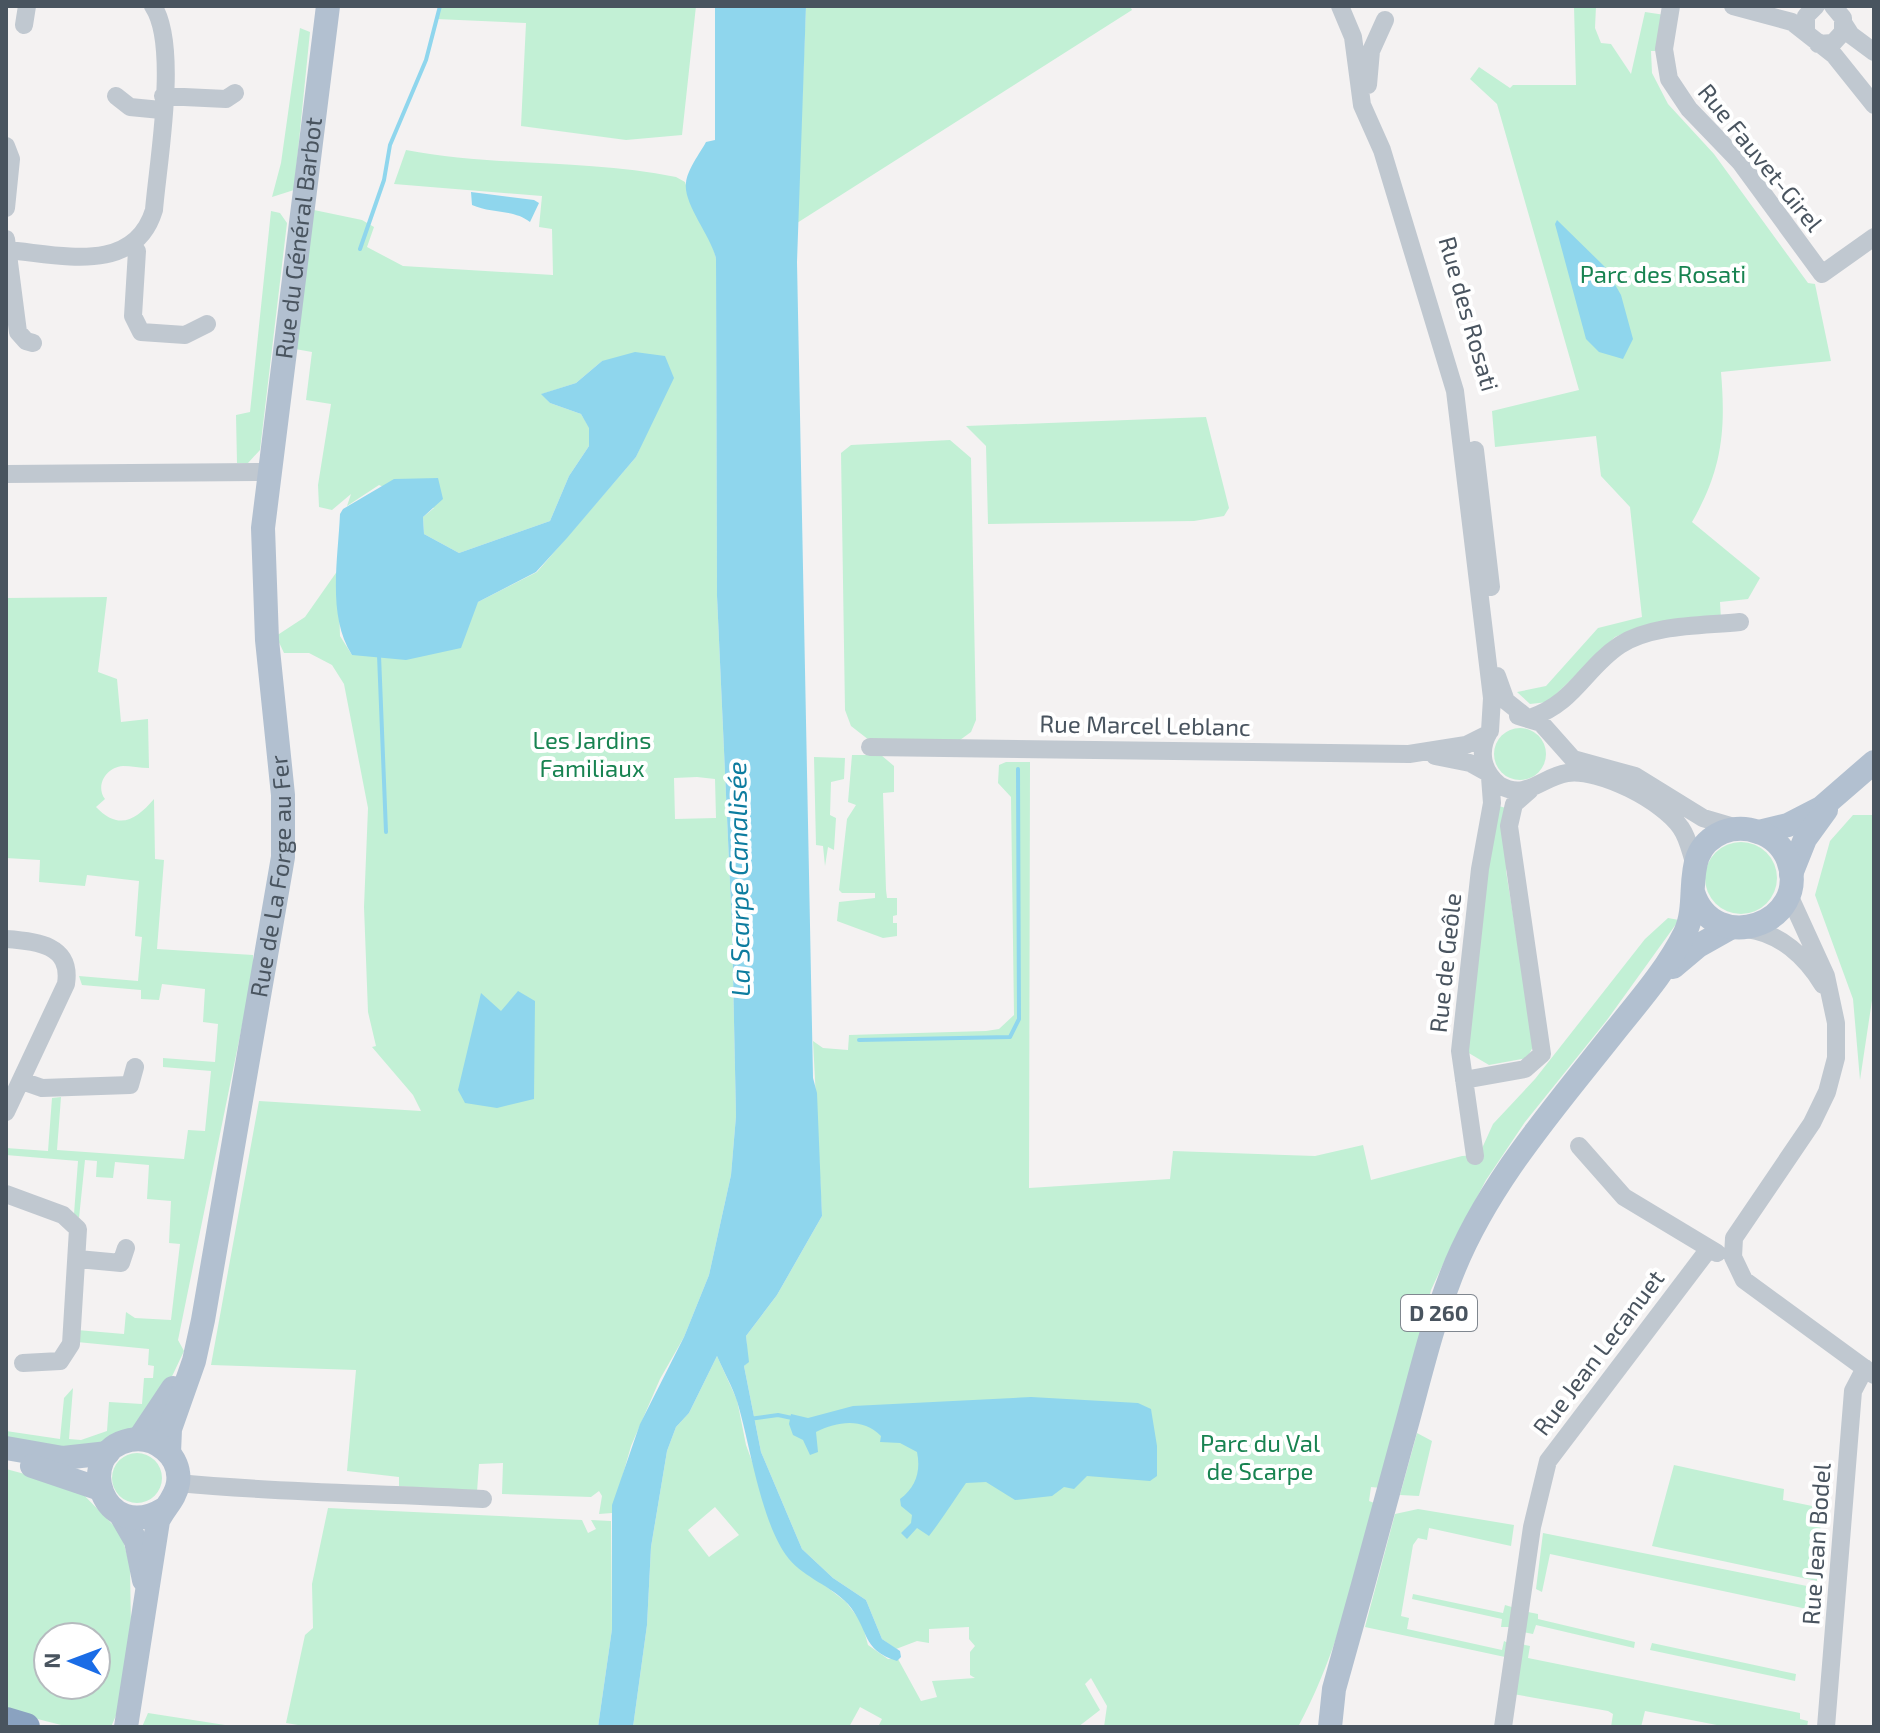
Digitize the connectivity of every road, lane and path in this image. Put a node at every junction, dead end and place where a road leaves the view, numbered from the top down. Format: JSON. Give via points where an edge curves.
{"nodes":[{"id":1,"x":153,"y":6,"type":"edge"},
{"id":2,"x":328,"y":6,"type":"edge"},
{"id":3,"x":1671,"y":6,"type":"edge"},
{"id":4,"x":1733,"y":6,"type":"edge"},
{"id":5,"x":1833,"y":6,"type":"edge"},
{"id":6,"x":1812,"y":8,"type":"edge"},
{"id":7,"x":1389,"y":11,"type":"edge"},
{"id":8,"x":1344,"y":14,"type":"edge"},
{"id":9,"x":1788,"y":19,"type":"junction"},
{"id":10,"x":1844,"y":26,"type":"junction"},
{"id":11,"x":1812,"y":38,"type":"junction"},
{"id":12,"x":1874,"y":52,"type":"edge"},
{"id":13,"x":1859,"y":84,"type":"junction"},
{"id":14,"x":235,"y":93,"type":"dead end"},
{"id":15,"x":116,"y":96,"type":"dead end"},
{"id":16,"x":162,"y":103,"type":"junction"},
{"id":17,"x":1874,"y":105,"type":"edge"},
{"id":18,"x":6,"y":146,"type":"edge"},
{"id":19,"x":6,"y":208,"type":"edge"},
{"id":20,"x":1874,"y":237,"type":"edge"},
{"id":21,"x":7,"y":246,"type":"edge"},
{"id":22,"x":133,"y":246,"type":"junction"},
{"id":23,"x":207,"y":324,"type":"dead end"},
{"id":24,"x":33,"y":343,"type":"dead end"},
{"id":25,"x":269,"y":472,"type":"junction"},
{"id":26,"x":6,"y":474,"type":"edge"},
{"id":27,"x":1740,"y":622,"type":"dead end"},
{"id":28,"x":1573,"y":693,"type":"junction"},
{"id":29,"x":1528,"y":717,"type":"junction"},
{"id":30,"x":1489,"y":732,"type":"junction"},
{"id":31,"x":1555,"y":740,"type":"junction"},
{"id":32,"x":870,"y":747,"type":"dead end"},
{"id":33,"x":1420,"y":754,"type":"junction"},
{"id":34,"x":1874,"y":762,"type":"edge"},
{"id":35,"x":1489,"y":775,"type":"junction"},
{"id":36,"x":1547,"y":780,"type":"junction"},
{"id":37,"x":1530,"y":790,"type":"junction"},
{"id":38,"x":1834,"y":799,"type":"junction"},
{"id":39,"x":1750,"y":830,"type":"junction"},
{"id":40,"x":1694,"y":862,"type":"junction"},
{"id":41,"x":1790,"y":884,"type":"junction"},
{"id":42,"x":1693,"y":892,"type":"junction"},
{"id":43,"x":1738,"y":928,"type":"junction"},
{"id":44,"x":6,"y":939,"type":"edge"},
{"id":45,"x":1650,"y":987,"type":"junction"},
{"id":46,"x":1832,"y":1001,"type":"junction"},
{"id":47,"x":135,"y":1067,"type":"dead end"},
{"id":48,"x":1464,"y":1080,"type":"junction"},
{"id":49,"x":22,"y":1081,"type":"junction"},
{"id":50,"x":6,"y":1112,"type":"edge"},
{"id":51,"x":1579,"y":1146,"type":"dead end"},
{"id":52,"x":1475,"y":1156,"type":"dead end"},
{"id":53,"x":6,"y":1194,"type":"edge"},
{"id":54,"x":126,"y":1248,"type":"dead end"},
{"id":55,"x":1708,"y":1250,"type":"junction"},
{"id":56,"x":1733,"y":1257,"type":"junction"},
{"id":57,"x":78,"y":1259,"type":"junction"},
{"id":58,"x":208,"y":1277,"type":"junction"},
{"id":59,"x":23,"y":1363,"type":"dead end"},
{"id":60,"x":1870,"y":1371,"type":"edge"},
{"id":61,"x":139,"y":1439,"type":"junction"},
{"id":62,"x":6,"y":1448,"type":"edge"},
{"id":63,"x":108,"y":1453,"type":"junction"},
{"id":64,"x":169,"y":1453,"type":"junction"},
{"id":65,"x":6,"y":1460,"type":"edge"},
{"id":66,"x":178,"y":1483,"type":"junction"},
{"id":67,"x":100,"y":1489,"type":"junction"},
{"id":68,"x":483,"y":1499,"type":"dead end"},
{"id":69,"x":164,"y":1509,"type":"junction"},
{"id":70,"x":121,"y":1515,"type":"junction"},
{"id":71,"x":147,"y":1599,"type":"junction"},
{"id":72,"x":1334,"y":1689,"type":"junction"},
{"id":73,"x":6,"y":1721,"type":"edge"},
{"id":74,"x":26,"y":1727,"type":"edge"},
{"id":75,"x":126,"y":1727,"type":"edge"},
{"id":76,"x":1311,"y":1727,"type":"edge"},
{"id":77,"x":1330,"y":1727,"type":"edge"},
{"id":78,"x":1503,"y":1727,"type":"edge"},
{"id":79,"x":1826,"y":1727,"type":"edge"}],
"edges":[{"from":1,"to":16,"type":"street","via":[[166,37]]},
{"from":2,"to":25,"type":"main road","name":"Rue du Général Barbot"},
{"from":3,"to":20,"type":"street","name":"Rue Fauvet-Girel","via":[[1664,62],[1674,90],[1740,162],[1822,274]]},
{"from":4,"to":9,"type":"street"},
{"from":5,"to":10,"type":"street"},
{"from":6,"to":9,"type":"street"},
{"from":6,"to":11,"type":"street","via":[[1804,25]]},
{"from":7,"to":8,"type":"street","via":[[1368,30],[1356,29]]},
{"from":7,"to":29,"type":"street","name":"Rue des Rosati","via":[[1371,51],[1369,92],[1394,147],[1464,378],[1497,637],[1498,683],[1506,701]]},
{"from":8,"to":30,"type":"street","name":"Rue des Rosati","via":[[1362,105],[1382,150],[1455,391],[1492,698]]},
{"from":9,"to":11,"type":"street"},
{"from":10,"to":11,"type":"street","via":[[1835,41]]},
{"from":10,"to":12,"type":"street"},
{"from":10,"to":13,"type":"street"},
{"from":11,"to":13,"type":"street"},
{"from":13,"to":17,"type":"street"},
{"from":14,"to":16,"type":"street","via":[[226,99]]},
{"from":15,"to":16,"type":"street","via":[[130,107]]},
{"from":16,"to":22,"type":"street","via":[[154,210]]},
{"from":18,"to":19,"type":"street","via":[[11,159]]},
{"from":21,"to":22,"type":"street","via":[[101,257]]},
{"from":21,"to":24,"type":"street","via":[[18,332]]},
{"from":22,"to":23,"type":"street","via":[[133,316],[141,332],[185,335]]},
{"from":25,"to":26,"type":"street"},
{"from":25,"to":58,"type":"main road","name":"Rue de La Forge au Fer","via":[[262,556],[283,795],[283,857]]},
{"from":27,"to":28,"type":"street","via":[[1633,638],[1611,652]]},
{"from":28,"to":29,"type":"street","via":[[1549,711]]},
{"from":28,"to":31,"type":"street"},
{"from":29,"to":30,"type":"street","via":[[1506,719]]},
{"from":29,"to":31,"type":"street"},
{"from":30,"to":33,"type":"street","name":"Rue Marcel Leblanc","via":[[1466,745]]},
{"from":30,"to":35,"type":"street","via":[[1482,754]]},
{"from":31,"to":36,"type":"street","via":[[1557,762]]},
{"from":31,"to":39,"type":"street","via":[[1580,762],[1635,776],[1703,818]]},
{"from":32,"to":33,"type":"street","name":"Rue Marcel Leblanc"},
{"from":33,"to":35,"type":"street","name":"Rue Marcel Leblanc","via":[[1463,761]]},
{"from":34,"to":38,"type":"main road"},
{"from":35,"to":37,"type":"street","via":[[1506,789]]},
{"from":35,"to":48,"type":"street","name":"Rue de Geôle","via":[[1492,803],[1462,1032]]},
{"from":36,"to":37,"type":"street"},
{"from":36,"to":40,"type":"street","via":[[1586,773],[1640,796],[1677,823]]},
{"from":37,"to":48,"type":"street","via":[[1514,804],[1509,826],[1543,1049],[1532,1066]]},
{"from":38,"to":39,"type":"main road","via":[[1797,821]]},
{"from":38,"to":41,"type":"main road","via":[[1805,839]]},
{"from":39,"to":40,"type":"main road","via":[[1711,839]]},
{"from":39,"to":41,"type":"main road","via":[[1780,847]]},
{"from":40,"to":42,"type":"main road"},
{"from":41,"to":43,"type":"main road","via":[[1774,916]]},
{"from":41,"to":46,"type":"street"},
{"from":42,"to":43,"type":"main road","via":[[1705,913]]},
{"from":42,"to":45,"type":"main road","number":"D 260","via":[[1687,928]]},
{"from":43,"to":45,"type":"main road","number":"D 260","via":[[1689,952]]},
{"from":43,"to":46,"type":"street","via":[[1765,932],[1791,948]]},
{"from":44,"to":49,"type":"street","via":[[49,945],[68,971]]},
{"from":45,"to":72,"type":"main road","number":"D 260","via":[[1538,1130],[1495,1193],[1451,1276]]},
{"from":46,"to":56,"type":"street","via":[[1837,1046],[1823,1101],[1738,1229]]},
{"from":47,"to":49,"type":"street","via":[[130,1085],[42,1088]]},
{"from":48,"to":52,"type":"street","name":"Rue de Geôle"},
{"from":49,"to":50,"type":"street"},
{"from":51,"to":55,"type":"street","via":[[1624,1197]]},
{"from":53,"to":57,"type":"street","via":[[73,1221]]},
{"from":54,"to":57,"type":"street","via":[[121,1263]]},
{"from":55,"to":56,"type":"street"},
{"from":55,"to":78,"type":"street","name":"Rue Jean Lecanuet","via":[[1548,1461],[1532,1527]]},
{"from":56,"to":60,"type":"street","via":[[1744,1280]]},
{"from":57,"to":59,"type":"street","via":[[66,1355],[53,1362]]},
{"from":58,"to":61,"type":"main road","via":[[186,1359]]},
{"from":58,"to":64,"type":"main road","via":[[197,1352],[176,1407]]},
{"from":60,"to":79,"type":"street","name":"Rue Jean Bodel","via":[[1853,1391]]},
{"from":61,"to":63,"type":"main road"},
{"from":61,"to":64,"type":"main road"},
{"from":62,"to":63,"type":"main road","via":[[63,1458]]},
{"from":63,"to":67,"type":"main road","via":[[101,1466]]},
{"from":64,"to":66,"type":"main road"},
{"from":65,"to":67,"type":"main road"},
{"from":66,"to":68,"type":"street"},
{"from":66,"to":69,"type":"main road"},
{"from":67,"to":70,"type":"main road"},
{"from":69,"to":70,"type":"main road","via":[[143,1518]]},
{"from":69,"to":71,"type":"main road"},
{"from":70,"to":71,"type":"main road","via":[[136,1541]]},
{"from":71,"to":75,"type":"main road"},
{"from":72,"to":76,"type":"main road","number":"D 260"},
{"from":72,"to":77,"type":"main road","number":"D 260"},
{"from":73,"to":74,"type":"highway"}]}
